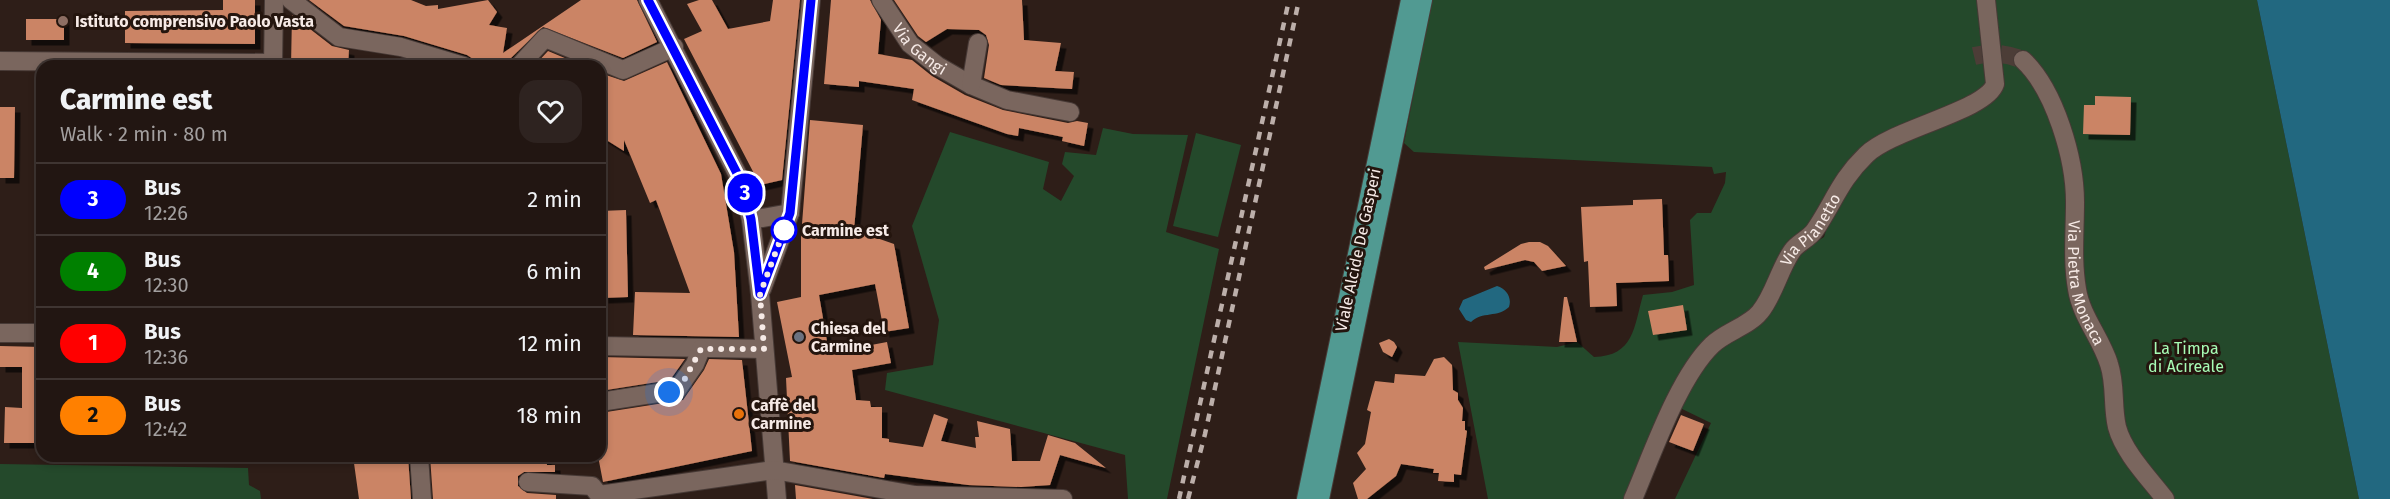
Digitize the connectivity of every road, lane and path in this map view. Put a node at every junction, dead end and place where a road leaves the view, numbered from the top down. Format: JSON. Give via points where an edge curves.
{"nodes":[{"id":1,"x":274,"y":0,"type":"edge"},
{"id":2,"x":291,"y":0,"type":"edge"},
{"id":3,"x":648,"y":0,"type":"edge"},
{"id":4,"x":811,"y":0,"type":"edge"},
{"id":5,"x":881,"y":0,"type":"edge"},
{"id":6,"x":1410,"y":0,"type":"edge"},
{"id":7,"x":1423,"y":0,"type":"edge"},
{"id":8,"x":1986,"y":0,"type":"edge"},
{"id":9,"x":978,"y":43,"type":"dead end"},
{"id":10,"x":674,"y":47,"type":"junction"},
{"id":11,"x":273,"y":60,"type":"edge"},
{"id":12,"x":445,"y":60,"type":"edge"},
{"id":13,"x":525,"y":60,"type":"edge"},
{"id":14,"x":599,"y":60,"type":"edge"},
{"id":15,"x":2023,"y":60,"type":"tunnel mouth"},
{"id":16,"x":0,"y":61,"type":"edge"},
{"id":17,"x":36,"y":62,"type":"edge"},
{"id":18,"x":606,"y":63,"type":"edge"},
{"id":19,"x":971,"y":85,"type":"junction"},
{"id":20,"x":1070,"y":112,"type":"dead end"},
{"id":21,"x":790,"y":213,"type":"junction"},
{"id":22,"x":751,"y":219,"type":"junction"},
{"id":23,"x":760,"y":294,"type":"junction"},
{"id":24,"x":0,"y":333,"type":"edge"},
{"id":25,"x":36,"y":333,"type":"edge"},
{"id":26,"x":606,"y":346,"type":"edge"},
{"id":27,"x":701,"y":349,"type":"junction"},
{"id":28,"x":764,"y":349,"type":"junction"},
{"id":29,"x":606,"y":401,"type":"edge"},
{"id":30,"x":419,"y":462,"type":"edge"},
{"id":31,"x":774,"y":470,"type":"junction"},
{"id":32,"x":528,"y":482,"type":"dead end"},
{"id":33,"x":565,"y":491,"type":"edge"},
{"id":34,"x":422,"y":499,"type":"edge"},
{"id":35,"x":777,"y":499,"type":"edge"},
{"id":36,"x":1063,"y":499,"type":"edge"},
{"id":37,"x":1306,"y":499,"type":"edge"},
{"id":38,"x":1320,"y":499,"type":"edge"},
{"id":39,"x":1634,"y":499,"type":"edge"},
{"id":40,"x":2164,"y":499,"type":"edge"}],
"edges":[{"from":1,"to":11,"type":"street"},
{"from":2,"to":12,"type":"street","via":[[339,37],[401,46]]},
{"from":3,"to":10,"type":"street"},
{"from":4,"to":21,"type":"street"},
{"from":5,"to":19,"type":"street","name":"Via Gangi","via":[[910,44]]},
{"from":6,"to":37,"type":"main road","name":"Viale Alcide De Gasperi"},
{"from":7,"to":38,"type":"main road","name":"Viale Alcide De Gasperi"},
{"from":8,"to":39,"type":"street","name":"Via Pianetto","via":[[1995,84],[1992,92],[1971,106],[1890,139],[1851,170],[1814,232],[1792,249],[1760,313],[1711,346],[1694,370],[1669,414]]},
{"from":9,"to":19,"type":"street","name":"Via Gangi"},
{"from":10,"to":18,"type":"street","via":[[623,70]]},
{"from":10,"to":22,"type":"street","via":[[742,183]]},
{"from":13,"to":14,"type":"street","via":[[545,38]]},
{"from":15,"to":40,"type":"street","name":"Via Pietra Monaca","via":[[2039,79],[2062,128],[2070,159],[2077,292],[2109,362],[2118,429]]},
{"from":16,"to":17,"type":"street"},
{"from":19,"to":20,"type":"street","name":"Via Gangi","via":[[1007,100]]},
{"from":21,"to":22,"type":"street"},
{"from":21,"to":23,"type":"street"},
{"from":22,"to":23,"type":"street"},
{"from":23,"to":28,"type":"street"},
{"from":24,"to":25,"type":"street"},
{"from":26,"to":27,"type":"street"},
{"from":27,"to":28,"type":"street"},
{"from":27,"to":29,"type":"street","via":[[677,390]]},
{"from":28,"to":31,"type":"street"},
{"from":30,"to":34,"type":"street"},
{"from":31,"to":33,"type":"street","via":[[599,495],[592,486]]},
{"from":31,"to":35,"type":"street"},
{"from":31,"to":36,"type":"street","via":[[915,495]]},
{"from":32,"to":33,"type":"street"}]}
